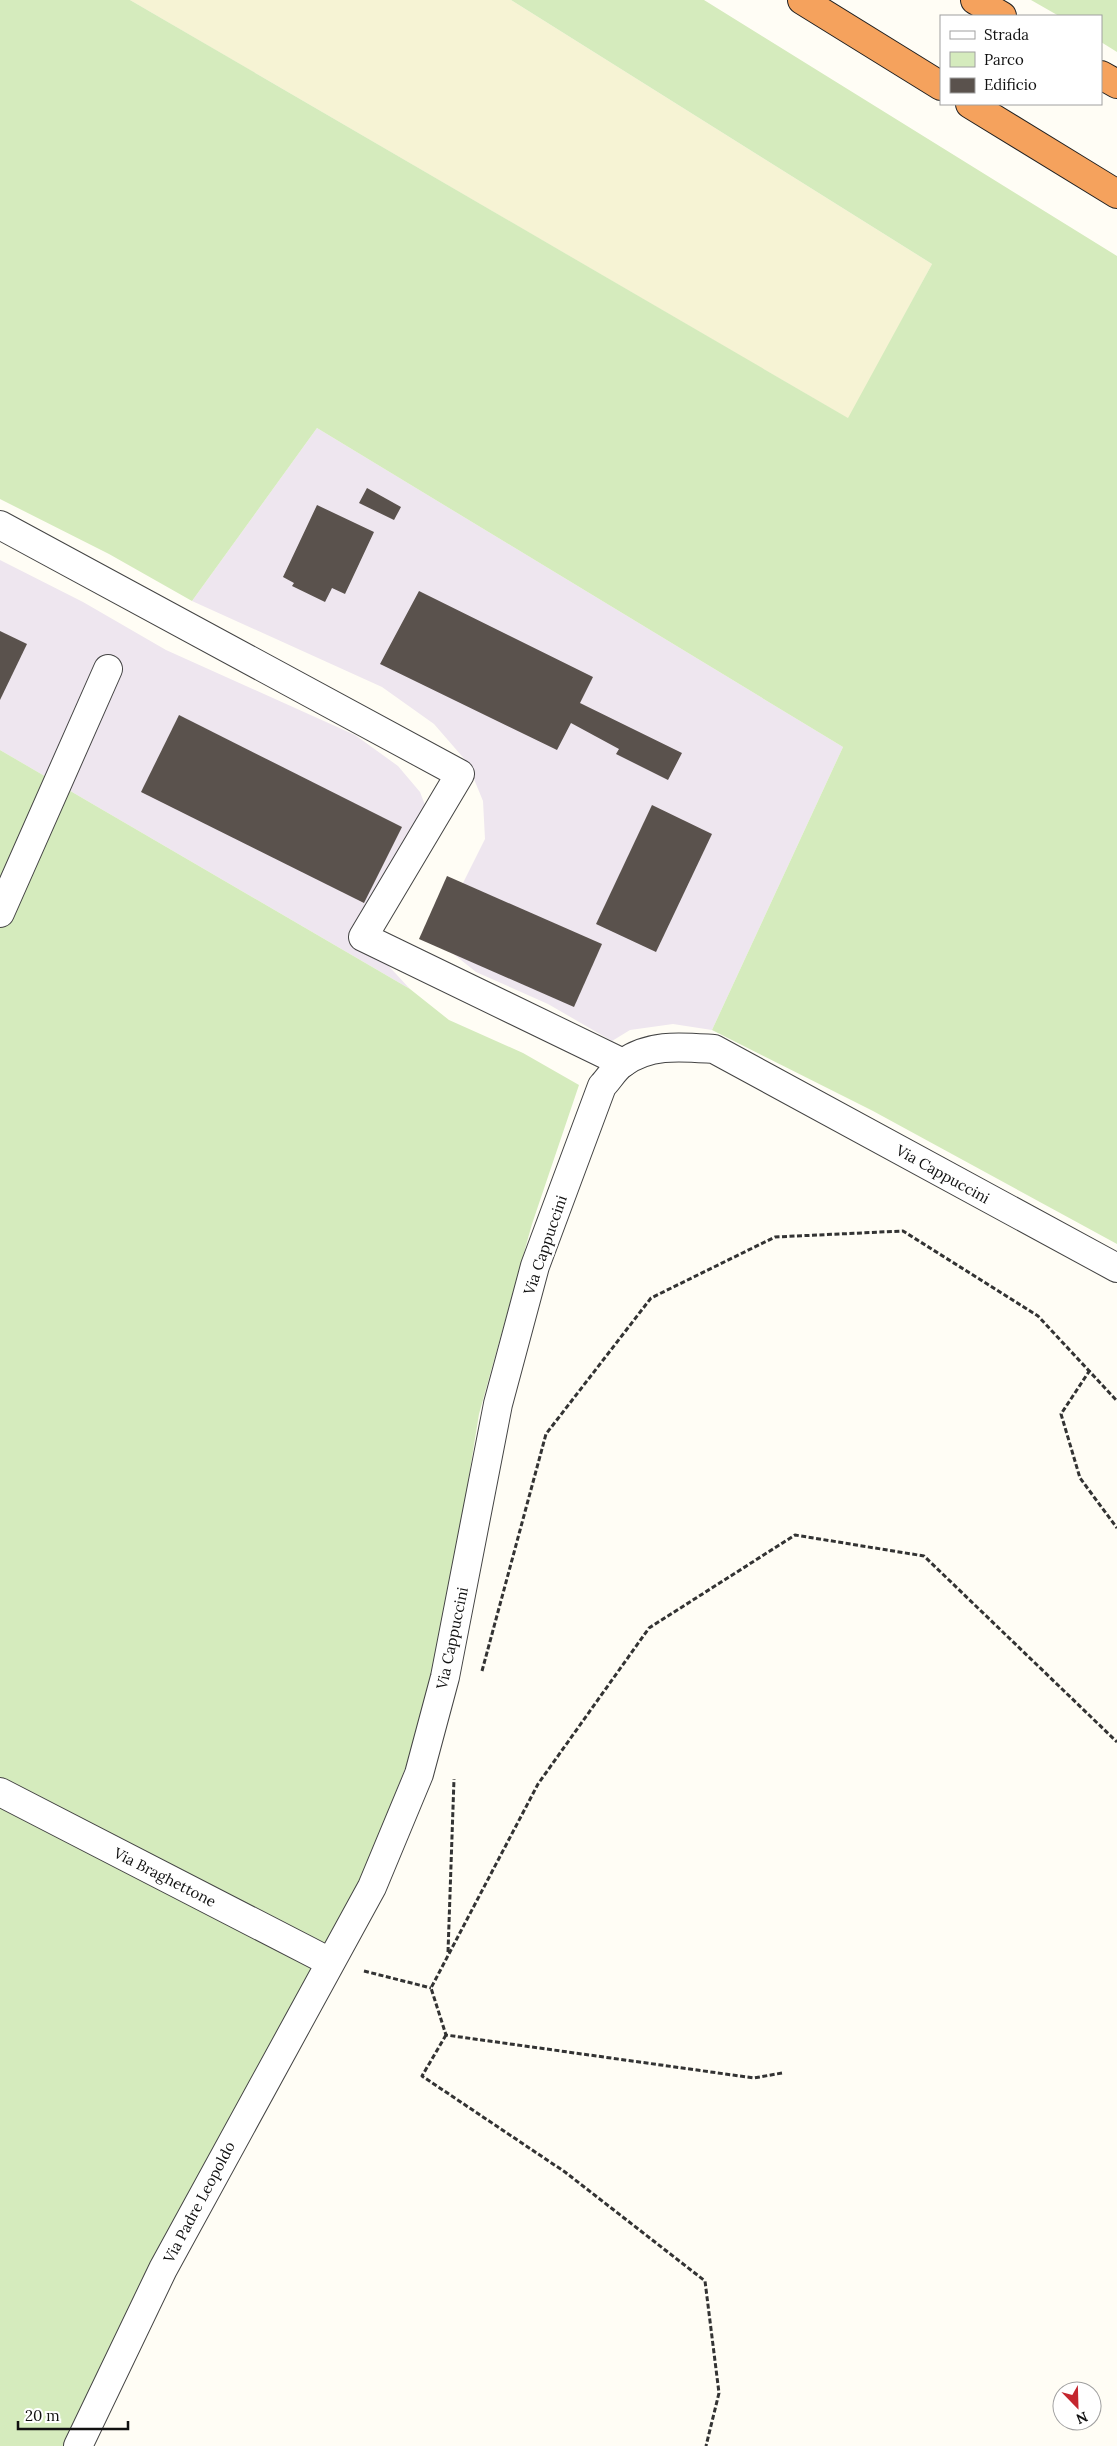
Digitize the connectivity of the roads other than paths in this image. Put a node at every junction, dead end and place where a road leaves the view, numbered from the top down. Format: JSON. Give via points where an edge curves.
{"nodes":[{"id":1,"x":802,"y":0,"type":"edge"},
{"id":2,"x":975,"y":0,"type":"edge"},
{"id":3,"x":1000,"y":15,"type":"edge"},
{"id":4,"x":1102,"y":76,"type":"edge"},
{"id":5,"x":1117,"y":84,"type":"edge"},
{"id":6,"x":940,"y":85,"type":"edge"},
{"id":7,"x":972,"y":105,"type":"edge"},
{"id":8,"x":1117,"y":194,"type":"edge"},
{"id":9,"x":0,"y":525,"type":"edge"},
{"id":10,"x":108,"y":669,"type":"dead end"},
{"id":11,"x":0,"y":913,"type":"edge"},
{"id":12,"x":623,"y":1063,"type":"junction"},
{"id":13,"x":1117,"y":1268,"type":"edge"},
{"id":14,"x":0,"y":1792,"type":"edge"},
{"id":15,"x":330,"y":1962,"type":"junction"},
{"id":16,"x":78,"y":2446,"type":"edge"}],
"edges":[{"from":1,"to":6,"type":"highway"},
{"from":2,"to":3,"type":"highway"},
{"from":4,"to":5,"type":"highway"},
{"from":7,"to":8,"type":"highway"},
{"from":9,"to":12,"type":"street","via":[[460,774],[363,937]]},
{"from":10,"to":11,"type":"street"},
{"from":12,"to":13,"type":"street","name":"Via Cappuccini","via":[[669,1046],[714,1049]]},
{"from":12,"to":15,"type":"street","name":"Via Cappuccini","via":[[602,1086],[535,1266],[498,1404],[444,1677],[419,1774],[372,1887]]},
{"from":14,"to":15,"type":"street","name":"Via Braghettone"},
{"from":15,"to":16,"type":"street","name":"Via Padre Leopoldo","via":[[163,2269]]}]}
